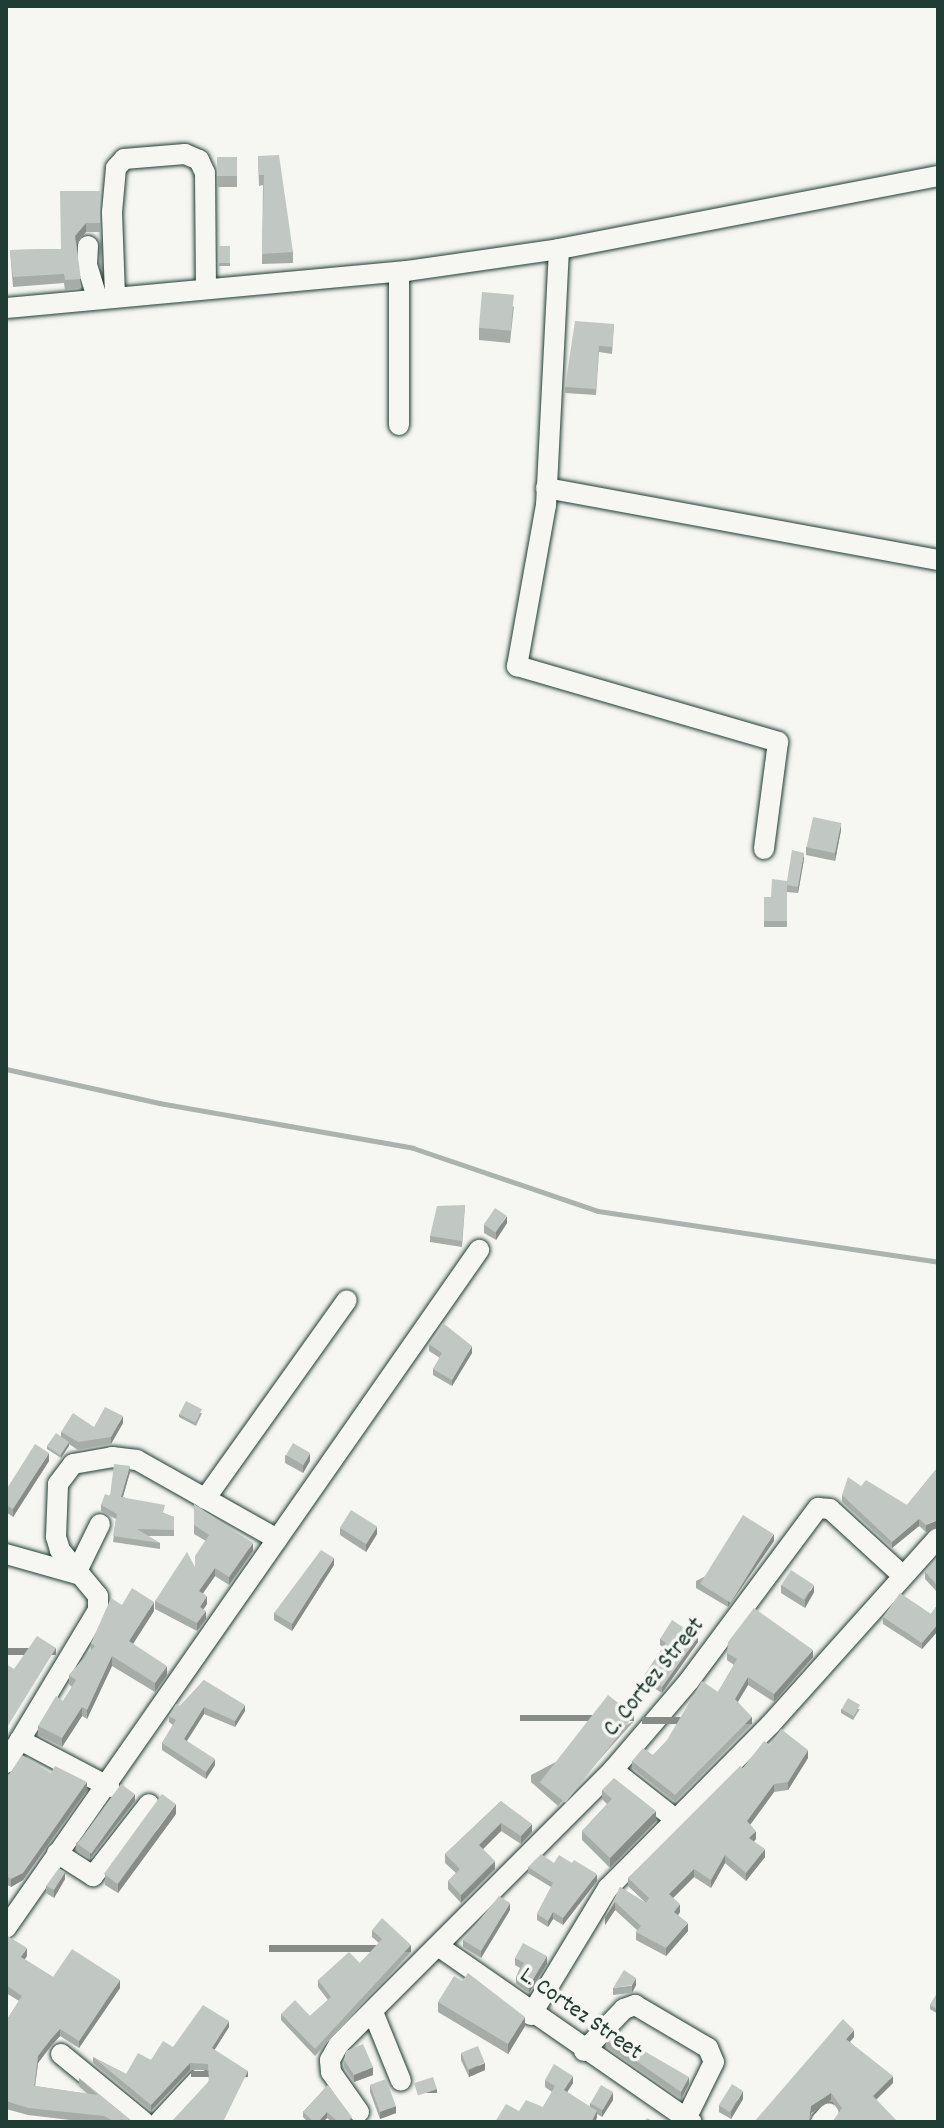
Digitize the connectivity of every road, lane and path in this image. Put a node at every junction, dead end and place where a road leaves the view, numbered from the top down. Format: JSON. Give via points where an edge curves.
{"nodes":[{"id":1,"x":938,"y":176,"type":"edge"},
{"id":2,"x":88,"y":246,"type":"dead end"},
{"id":3,"x":559,"y":249,"type":"junction"},
{"id":4,"x":399,"y":272,"type":"junction"},
{"id":5,"x":206,"y":287,"type":"junction"},
{"id":6,"x":106,"y":296,"type":"junction"},
{"id":7,"x":7,"y":306,"type":"edge"},
{"id":8,"x":399,"y":425,"type":"dead end"},
{"id":9,"x":546,"y":488,"type":"junction"},
{"id":10,"x":938,"y":560,"type":"edge"},
{"id":11,"x":764,"y":849,"type":"dead end"},
{"id":12,"x":479,"y":1250,"type":"dead end"},
{"id":13,"x":347,"y":1300,"type":"dead end"},
{"id":14,"x":205,"y":1499,"type":"junction"},
{"id":15,"x":100,"y":1524,"type":"dead end"},
{"id":16,"x":938,"y":1538,"type":"edge"},
{"id":17,"x":277,"y":1539,"type":"junction"},
{"id":18,"x":6,"y":1554,"type":"edge"},
{"id":19,"x":79,"y":1573,"type":"junction"},
{"id":20,"x":903,"y":1576,"type":"junction"},
{"id":21,"x":20,"y":1740,"type":"junction"},
{"id":22,"x":6,"y":1763,"type":"edge"},
{"id":23,"x":613,"y":1770,"type":"junction"},
{"id":24,"x":109,"y":1787,"type":"junction"},
{"id":25,"x":149,"y":1804,"type":"dead end"},
{"id":26,"x":674,"y":1818,"type":"junction"},
{"id":27,"x":57,"y":1853,"type":"junction"},
{"id":28,"x":6,"y":1928,"type":"edge"},
{"id":29,"x":441,"y":1948,"type":"junction"},
{"id":30,"x":373,"y":2012,"type":"junction"},
{"id":31,"x":531,"y":2015,"type":"junction"},
{"id":32,"x":584,"y":2051,"type":"junction"},
{"id":33,"x":61,"y":2054,"type":"dead end"},
{"id":34,"x":199,"y":2079,"type":"dead end"},
{"id":35,"x":401,"y":2081,"type":"dead end"},
{"id":36,"x":359,"y":2112,"type":"dead end"},
{"id":37,"x":688,"y":2120,"type":"edge"},
{"id":38,"x":144,"y":2122,"type":"edge"},
{"id":39,"x":159,"y":2122,"type":"edge"}],
"edges":[{"from":1,"to":3,"type":"street"},
{"from":2,"to":6,"type":"street","via":[[87,265]]},
{"from":3,"to":4,"type":"street"},
{"from":3,"to":9,"type":"street"},
{"from":4,"to":5,"type":"street"},
{"from":4,"to":8,"type":"street"},
{"from":5,"to":6,"type":"street"},
{"from":5,"to":6,"type":"street","via":[[205,173],[199,160],[185,154],[124,159],[116,168]]},
{"from":6,"to":7,"type":"street"},
{"from":9,"to":10,"type":"street"},
{"from":9,"to":11,"type":"street","via":[[517,666],[778,742]]},
{"from":12,"to":17,"type":"street"},
{"from":13,"to":14,"type":"street"},
{"from":14,"to":17,"type":"street"},
{"from":14,"to":19,"type":"street","via":[[137,1460],[112,1457],[73,1464],[58,1484],[56,1537]]},
{"from":15,"to":19,"type":"street"},
{"from":16,"to":20,"type":"street"},
{"from":17,"to":24,"type":"street"},
{"from":18,"to":19,"type":"street"},
{"from":19,"to":21,"type":"street","via":[[98,1596],[98,1610]]},
{"from":20,"to":23,"type":"street","name":"C. Cortez Street","via":[[830,1509],[818,1508],[689,1681]]},
{"from":20,"to":26,"type":"street","via":[[770,1725]]},
{"from":21,"to":22,"type":"street"},
{"from":21,"to":24,"type":"street"},
{"from":23,"to":26,"type":"street"},
{"from":23,"to":29,"type":"street","name":"C. Cortez Street"},
{"from":24,"to":27,"type":"street"},
{"from":25,"to":27,"type":"street","via":[[93,1876]]},
{"from":26,"to":31,"type":"street","via":[[608,1888]]},
{"from":27,"to":28,"type":"street"},
{"from":29,"to":30,"type":"street","name":"C. Cortez Street"},
{"from":29,"to":31,"type":"street","name":"L. Cortez Street"},
{"from":30,"to":35,"type":"street"},
{"from":30,"to":36,"type":"street","name":"C. Cortez Street","via":[[330,2060],[331,2072]]},
{"from":31,"to":32,"type":"street","name":"L. Cortez Street"},
{"from":32,"to":37,"type":"street","name":"L. Cortez Street"},
{"from":32,"to":37,"type":"street","via":[[635,2005],[708,2048],[714,2062]]},
{"from":33,"to":38,"type":"street"},
{"from":34,"to":39,"type":"street"}]}
